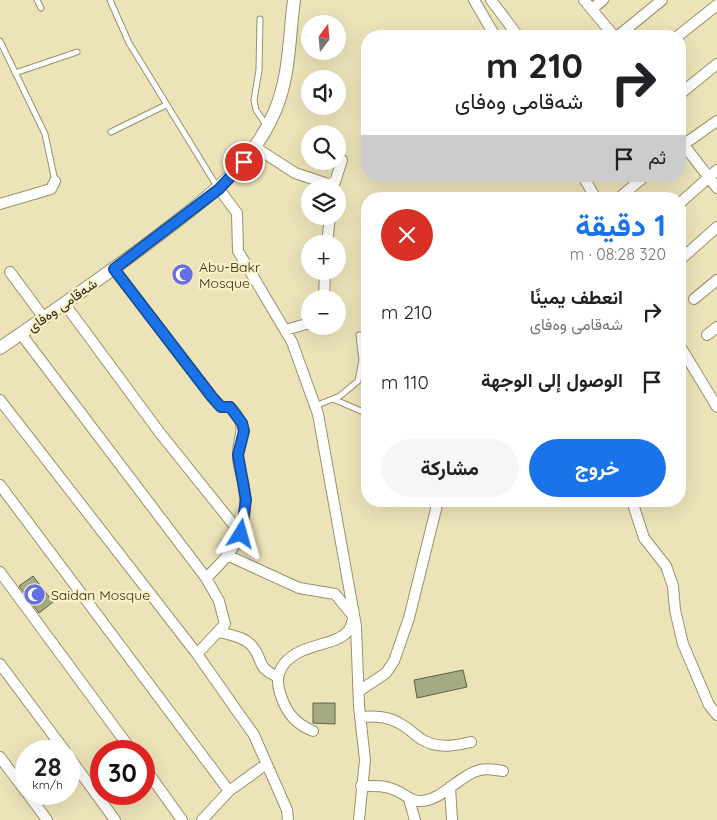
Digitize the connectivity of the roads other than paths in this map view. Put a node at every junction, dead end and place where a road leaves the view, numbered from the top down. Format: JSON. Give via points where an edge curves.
{"nodes":[{"id":1,"x":37,"y":0,"type":"edge"},
{"id":2,"x":110,"y":0,"type":"edge"},
{"id":3,"x":294,"y":0,"type":"edge"},
{"id":4,"x":474,"y":0,"type":"edge"},
{"id":5,"x":491,"y":0,"type":"edge"},
{"id":6,"x":584,"y":0,"type":"edge"},
{"id":7,"x":603,"y":0,"type":"edge"},
{"id":8,"x":662,"y":0,"type":"edge"},
{"id":9,"x":717,"y":5,"type":"edge"},
{"id":10,"x":41,"y":8,"type":"dead end"},
{"id":11,"x":592,"y":9,"type":"junction"},
{"id":12,"x":260,"y":19,"type":"dead end"},
{"id":13,"x":492,"y":30,"type":"edge"},
{"id":14,"x":514,"y":30,"type":"edge"},
{"id":15,"x":611,"y":30,"type":"edge"},
{"id":16,"x":624,"y":30,"type":"edge"},
{"id":17,"x":686,"y":30,"type":"edge"},
{"id":18,"x":0,"y":41,"type":"edge"},
{"id":19,"x":77,"y":52,"type":"dead end"},
{"id":20,"x":717,"y":64,"type":"edge"},
{"id":21,"x":15,"y":73,"type":"junction"},
{"id":22,"x":686,"y":89,"type":"edge"},
{"id":23,"x":166,"y":105,"type":"junction"},
{"id":24,"x":717,"y":121,"type":"edge"},
{"id":25,"x":268,"y":126,"type":"junction"},
{"id":26,"x":111,"y":132,"type":"dead end"},
{"id":27,"x":686,"y":141,"type":"edge"},
{"id":28,"x":255,"y":147,"type":"junction"},
{"id":29,"x":686,"y":149,"type":"edge"},
{"id":30,"x":339,"y":170,"type":"edge"},
{"id":31,"x":713,"y":173,"type":"edge"},
{"id":32,"x":55,"y":181,"type":"joint"},
{"id":33,"x":638,"y":182,"type":"edge"},
{"id":34,"x":717,"y":188,"type":"edge"},
{"id":35,"x":219,"y":189,"type":"junction"},
{"id":36,"x":626,"y":192,"type":"edge"},
{"id":37,"x":686,"y":198,"type":"edge"},
{"id":38,"x":0,"y":204,"type":"edge"},
{"id":39,"x":717,"y":227,"type":"edge"},
{"id":40,"x":686,"y":255,"type":"edge"},
{"id":41,"x":114,"y":269,"type":"junction"},
{"id":42,"x":10,"y":272,"type":"dead end"},
{"id":43,"x":717,"y":280,"type":"edge"},
{"id":44,"x":694,"y":299,"type":"dead end"},
{"id":45,"x":64,"y":303,"type":"junction"},
{"id":46,"x":44,"y":318,"type":"junction"},
{"id":47,"x":301,"y":326,"type":"edge"},
{"id":48,"x":717,"y":327,"type":"edge"},
{"id":49,"x":285,"y":330,"type":"junction"},
{"id":50,"x":21,"y":334,"type":"junction"},
{"id":51,"x":358,"y":335,"type":"dead end"},
{"id":52,"x":707,"y":335,"type":"dead end"},
{"id":53,"x":0,"y":348,"type":"edge"},
{"id":54,"x":361,"y":354,"type":"edge"},
{"id":55,"x":686,"y":356,"type":"edge"},
{"id":56,"x":361,"y":366,"type":"edge"},
{"id":57,"x":333,"y":399,"type":"junction"},
{"id":58,"x":0,"y":400,"type":"edge"},
{"id":59,"x":716,"y":403,"type":"edge"},
{"id":60,"x":315,"y":406,"type":"junction"},
{"id":61,"x":361,"y":411,"type":"edge"},
{"id":62,"x":0,"y":485,"type":"edge"},
{"id":63,"x":437,"y":507,"type":"edge"},
{"id":64,"x":634,"y":507,"type":"edge"},
{"id":65,"x":241,"y":534,"type":"junction"},
{"id":66,"x":229,"y":556,"type":"junction"},
{"id":67,"x":0,"y":572,"type":"edge"},
{"id":68,"x":206,"y":578,"type":"junction"},
{"id":69,"x":354,"y":617,"type":"junction"},
{"id":70,"x":220,"y":632,"type":"junction"},
{"id":71,"x":197,"y":654,"type":"junction"},
{"id":72,"x":0,"y":664,"type":"edge"},
{"id":73,"x":278,"y":677,"type":"junction"},
{"id":74,"x":358,"y":691,"type":"junction"},
{"id":75,"x":717,"y":715,"type":"edge"},
{"id":76,"x":360,"y":716,"type":"junction"},
{"id":77,"x":313,"y":731,"type":"dead end"},
{"id":78,"x":57,"y":740,"type":"edge"},
{"id":79,"x":124,"y":740,"type":"edge"},
{"id":80,"x":471,"y":742,"type":"dead end"},
{"id":81,"x":0,"y":757,"type":"edge"},
{"id":82,"x":265,"y":764,"type":"junction"},
{"id":83,"x":504,"y":771,"type":"dead end"},
{"id":84,"x":80,"y":772,"type":"edge"},
{"id":85,"x":15,"y":777,"type":"edge"},
{"id":86,"x":155,"y":782,"type":"edge"},
{"id":87,"x":361,"y":786,"type":"junction"},
{"id":88,"x":450,"y":787,"type":"junction"},
{"id":89,"x":229,"y":791,"type":"junction"},
{"id":90,"x":409,"y":799,"type":"junction"},
{"id":91,"x":36,"y":805,"type":"edge"},
{"id":92,"x":47,"y":820,"type":"edge"},
{"id":93,"x":116,"y":820,"type":"edge"},
{"id":94,"x":182,"y":820,"type":"edge"},
{"id":95,"x":202,"y":820,"type":"edge"},
{"id":96,"x":288,"y":820,"type":"edge"},
{"id":97,"x":359,"y":820,"type":"edge"},
{"id":98,"x":415,"y":820,"type":"edge"},
{"id":99,"x":452,"y":820,"type":"edge"}],
"edges":[{"from":1,"to":10,"type":"lane"},
{"from":2,"to":23,"type":"lane","via":[[130,43]]},
{"from":3,"to":25,"type":"street","name":"شەقامی وەفای","via":[[285,81]]},
{"from":4,"to":13,"type":"street"},
{"from":5,"to":14,"type":"street"},
{"from":6,"to":11,"type":"street"},
{"from":7,"to":11,"type":"street"},
{"from":8,"to":16,"type":"street"},
{"from":9,"to":17,"type":"street"},
{"from":11,"to":15,"type":"street"},
{"from":12,"to":25,"type":"lane","via":[[259,70],[254,100],[256,110]]},
{"from":18,"to":21,"type":"lane"},
{"from":19,"to":21,"type":"lane"},
{"from":20,"to":22,"type":"street"},
{"from":21,"to":32,"type":"lane","via":[[45,134]]},
{"from":23,"to":26,"type":"lane"},
{"from":23,"to":35,"type":"lane"},
{"from":24,"to":27,"type":"street"},
{"from":25,"to":28,"type":"street","name":"شەقامی وەفای"},
{"from":28,"to":30,"type":"street","via":[[295,172],[328,184],[335,182]]},
{"from":28,"to":35,"type":"street","name":"شەقامی وەفای"},
{"from":29,"to":31,"type":"street"},
{"from":31,"to":34,"type":"street"},
{"from":31,"to":37,"type":"street"},
{"from":32,"to":38,"type":"street","via":[[51,189]]},
{"from":33,"to":36,"type":"street"},
{"from":35,"to":41,"type":"street","name":"شەقامی وەفای"},
{"from":35,"to":49,"type":"street","via":[[237,213],[238,250]]},
{"from":39,"to":40,"type":"street"},
{"from":41,"to":45,"type":"street","name":"شەقامی وەفای"},
{"from":41,"to":65,"type":"street","via":[[212,397],[221,407],[230,407],[242,423],[244,431],[238,455],[246,500]]},
{"from":42,"to":46,"type":"street"},
{"from":43,"to":44,"type":"street"},
{"from":45,"to":46,"type":"street","name":"شەقامی وەفای"},
{"from":45,"to":65,"type":"street"},
{"from":46,"to":50,"type":"street","name":"شەقامی وەفای"},
{"from":47,"to":49,"type":"street"},
{"from":48,"to":52,"type":"street"},
{"from":49,"to":60,"type":"street"},
{"from":50,"to":53,"type":"street","name":"شەقامی وەفای"},
{"from":50,"to":68,"type":"street"},
{"from":51,"to":54,"type":"lane"},
{"from":55,"to":59,"type":"street"},
{"from":56,"to":57,"type":"lane","via":[[354,387]]},
{"from":57,"to":60,"type":"lane"},
{"from":57,"to":61,"type":"lane"},
{"from":58,"to":71,"type":"street"},
{"from":60,"to":69,"type":"street"},
{"from":62,"to":89,"type":"street"},
{"from":63,"to":74,"type":"street","via":[[409,618],[394,661],[386,673]]},
{"from":64,"to":75,"type":"street","via":[[644,538],[666,566],[683,644],[709,706]]},
{"from":65,"to":66,"type":"street"},
{"from":66,"to":68,"type":"street"},
{"from":66,"to":69,"type":"street","via":[[299,588],[335,594]]},
{"from":67,"to":79,"type":"street"},
{"from":68,"to":70,"type":"street","via":[[224,615],[225,624]]},
{"from":69,"to":73,"type":"street","via":[[348,632],[302,649],[289,658]]},
{"from":69,"to":74,"type":"street"},
{"from":70,"to":71,"type":"street"},
{"from":70,"to":73,"type":"street","via":[[246,640],[253,646],[260,665]]},
{"from":71,"to":82,"type":"street","via":[[254,735]]},
{"from":72,"to":78,"type":"street"},
{"from":73,"to":77,"type":"street","via":[[277,684],[291,717]]},
{"from":74,"to":76,"type":"street"},
{"from":76,"to":80,"type":"street","via":[[393,720],[434,745],[453,746]]},
{"from":76,"to":87,"type":"street","via":[[365,760]]},
{"from":81,"to":85,"type":"street"},
{"from":82,"to":89,"type":"street"},
{"from":82,"to":96,"type":"street"},
{"from":83,"to":88,"type":"street","via":[[482,769],[462,777]]},
{"from":84,"to":93,"type":"street"},
{"from":86,"to":94,"type":"street"},
{"from":87,"to":90,"type":"street","via":[[383,786],[397,790]]},
{"from":87,"to":97,"type":"street"},
{"from":88,"to":90,"type":"street","via":[[420,802]]},
{"from":88,"to":99,"type":"street"},
{"from":89,"to":95,"type":"street"},
{"from":90,"to":98,"type":"street"},
{"from":91,"to":92,"type":"street"}]}
